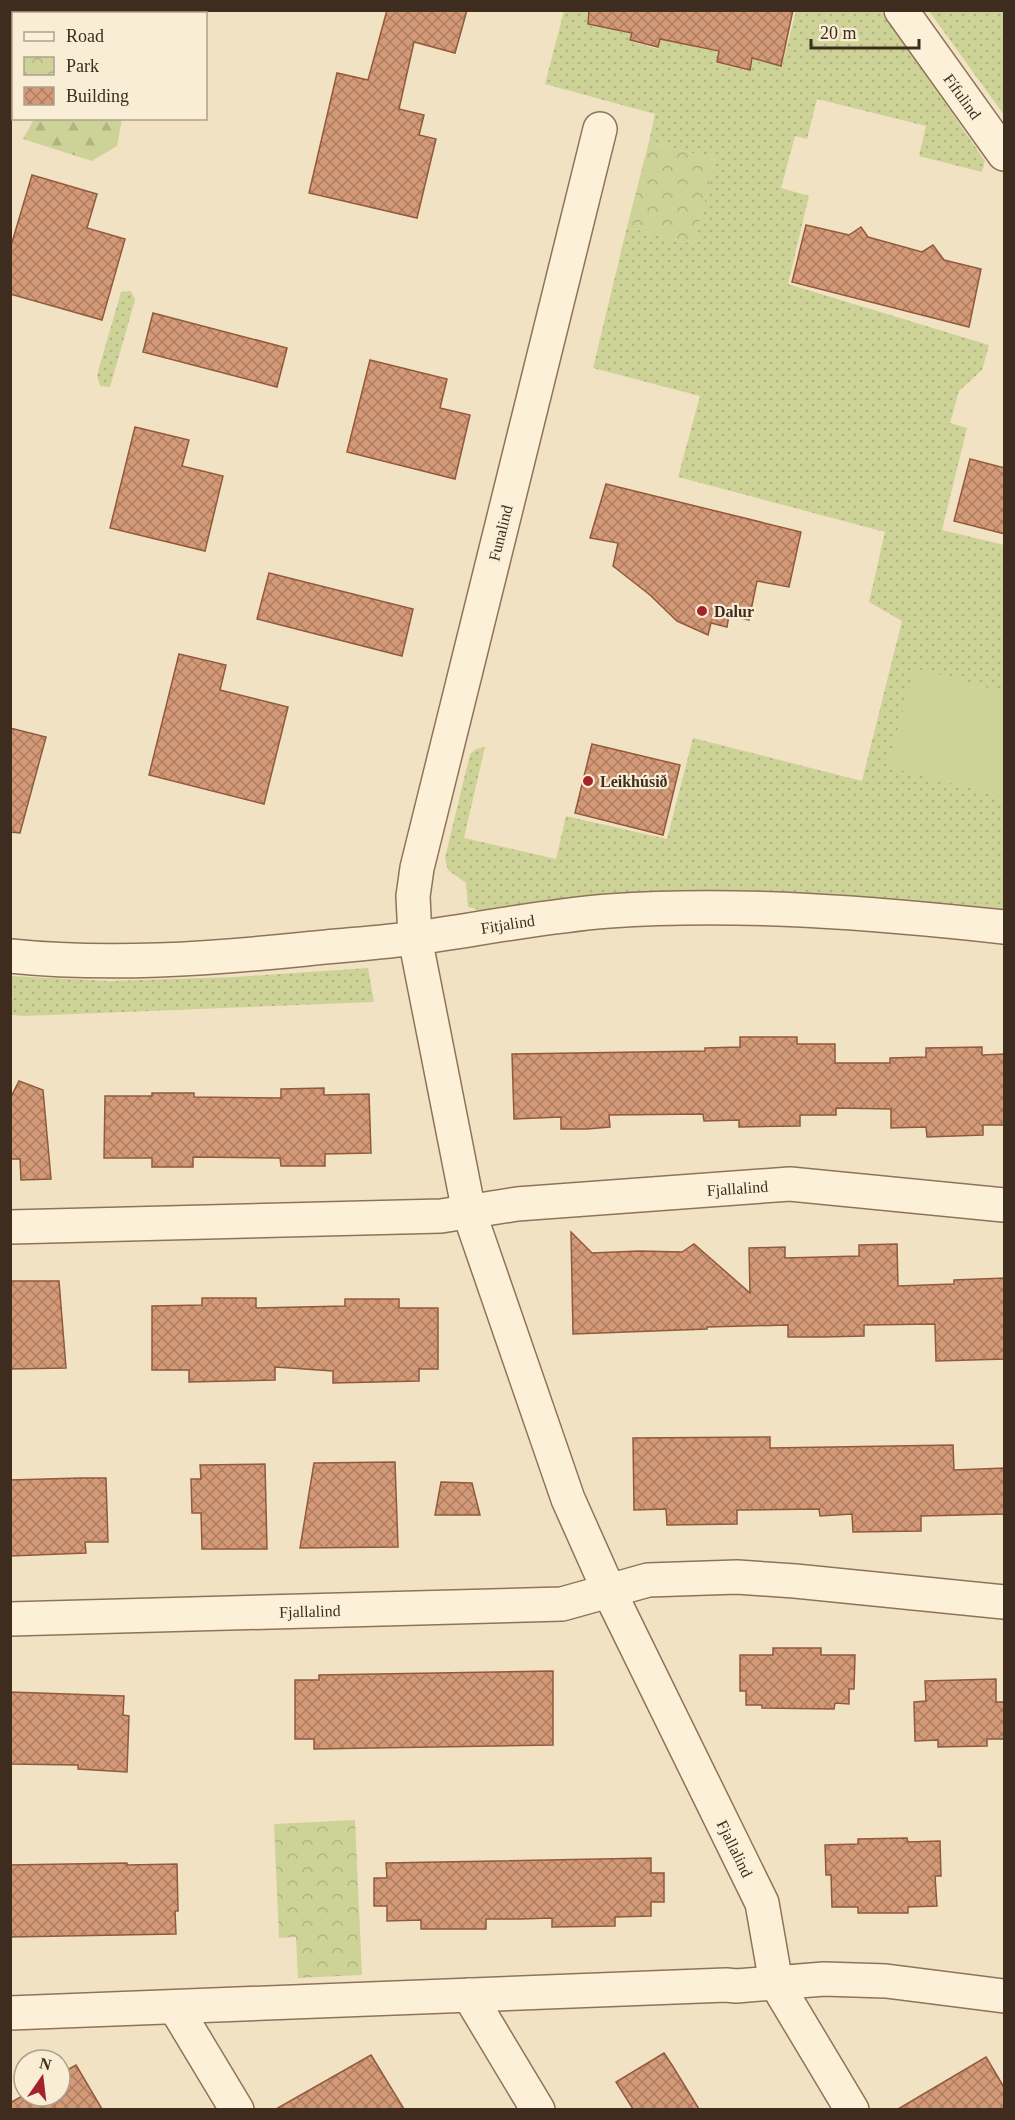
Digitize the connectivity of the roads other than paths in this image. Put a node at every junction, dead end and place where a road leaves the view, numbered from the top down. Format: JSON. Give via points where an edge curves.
{"nodes":[{"id":1,"x":901,"y":10,"type":"edge"},
{"id":2,"x":600,"y":129,"type":"dead end"},
{"id":3,"x":1005,"y":154,"type":"edge"},
{"id":4,"x":1005,"y":927,"type":"edge"},
{"id":5,"x":415,"y":938,"type":"junction"},
{"id":6,"x":10,"y":957,"type":"edge"},
{"id":7,"x":1005,"y":1205,"type":"edge"},
{"id":8,"x":469,"y":1212,"type":"junction"},
{"id":9,"x":10,"y":1227,"type":"edge"},
{"id":10,"x":609,"y":1591,"type":"junction"},
{"id":11,"x":1005,"y":1602,"type":"edge"},
{"id":12,"x":10,"y":1619,"type":"edge"},
{"id":13,"x":776,"y":1983,"type":"junction"},
{"id":14,"x":469,"y":1995,"type":"junction"},
{"id":15,"x":1005,"y":1996,"type":"edge"},
{"id":16,"x":176,"y":2007,"type":"junction"},
{"id":17,"x":10,"y":2013,"type":"edge"},
{"id":18,"x":237,"y":2109,"type":"edge"},
{"id":19,"x":538,"y":2109,"type":"edge"},
{"id":20,"x":852,"y":2109,"type":"edge"}],
"edges":[{"from":1,"to":3,"type":"street","name":"Fífulind"},
{"from":2,"to":5,"type":"street","name":"Funalind","via":[[417,868],[413,896]]},
{"from":4,"to":5,"type":"street","name":"Fitjalind","via":[[888,914],[717,909],[609,911]]},
{"from":5,"to":6,"type":"street","name":"Fitjalind","via":[[214,958],[120,961]]},
{"from":5,"to":8,"type":"street","name":"Fjallalind"},
{"from":7,"to":8,"type":"street","name":"Fjallalind","via":[[790,1184],[517,1204]]},
{"from":8,"to":9,"type":"street","name":"Fjallalind","via":[[441,1216]]},
{"from":8,"to":10,"type":"street","name":"Fjallalind","via":[[568,1499]]},
{"from":10,"to":11,"type":"street","name":"Fjallalind","via":[[648,1580],[736,1577]]},
{"from":10,"to":12,"type":"street","name":"Fjallalind","via":[[562,1604]]},
{"from":10,"to":13,"type":"street","name":"Fjallalind","via":[[762,1903]]},
{"from":13,"to":14,"type":"street"},
{"from":13,"to":15,"type":"street","via":[[824,1979],[886,1981]]},
{"from":13,"to":20,"type":"street","name":"Fjallalind"},
{"from":14,"to":16,"type":"street"},
{"from":14,"to":19,"type":"street"},
{"from":16,"to":17,"type":"street"},
{"from":16,"to":18,"type":"street"}]}
